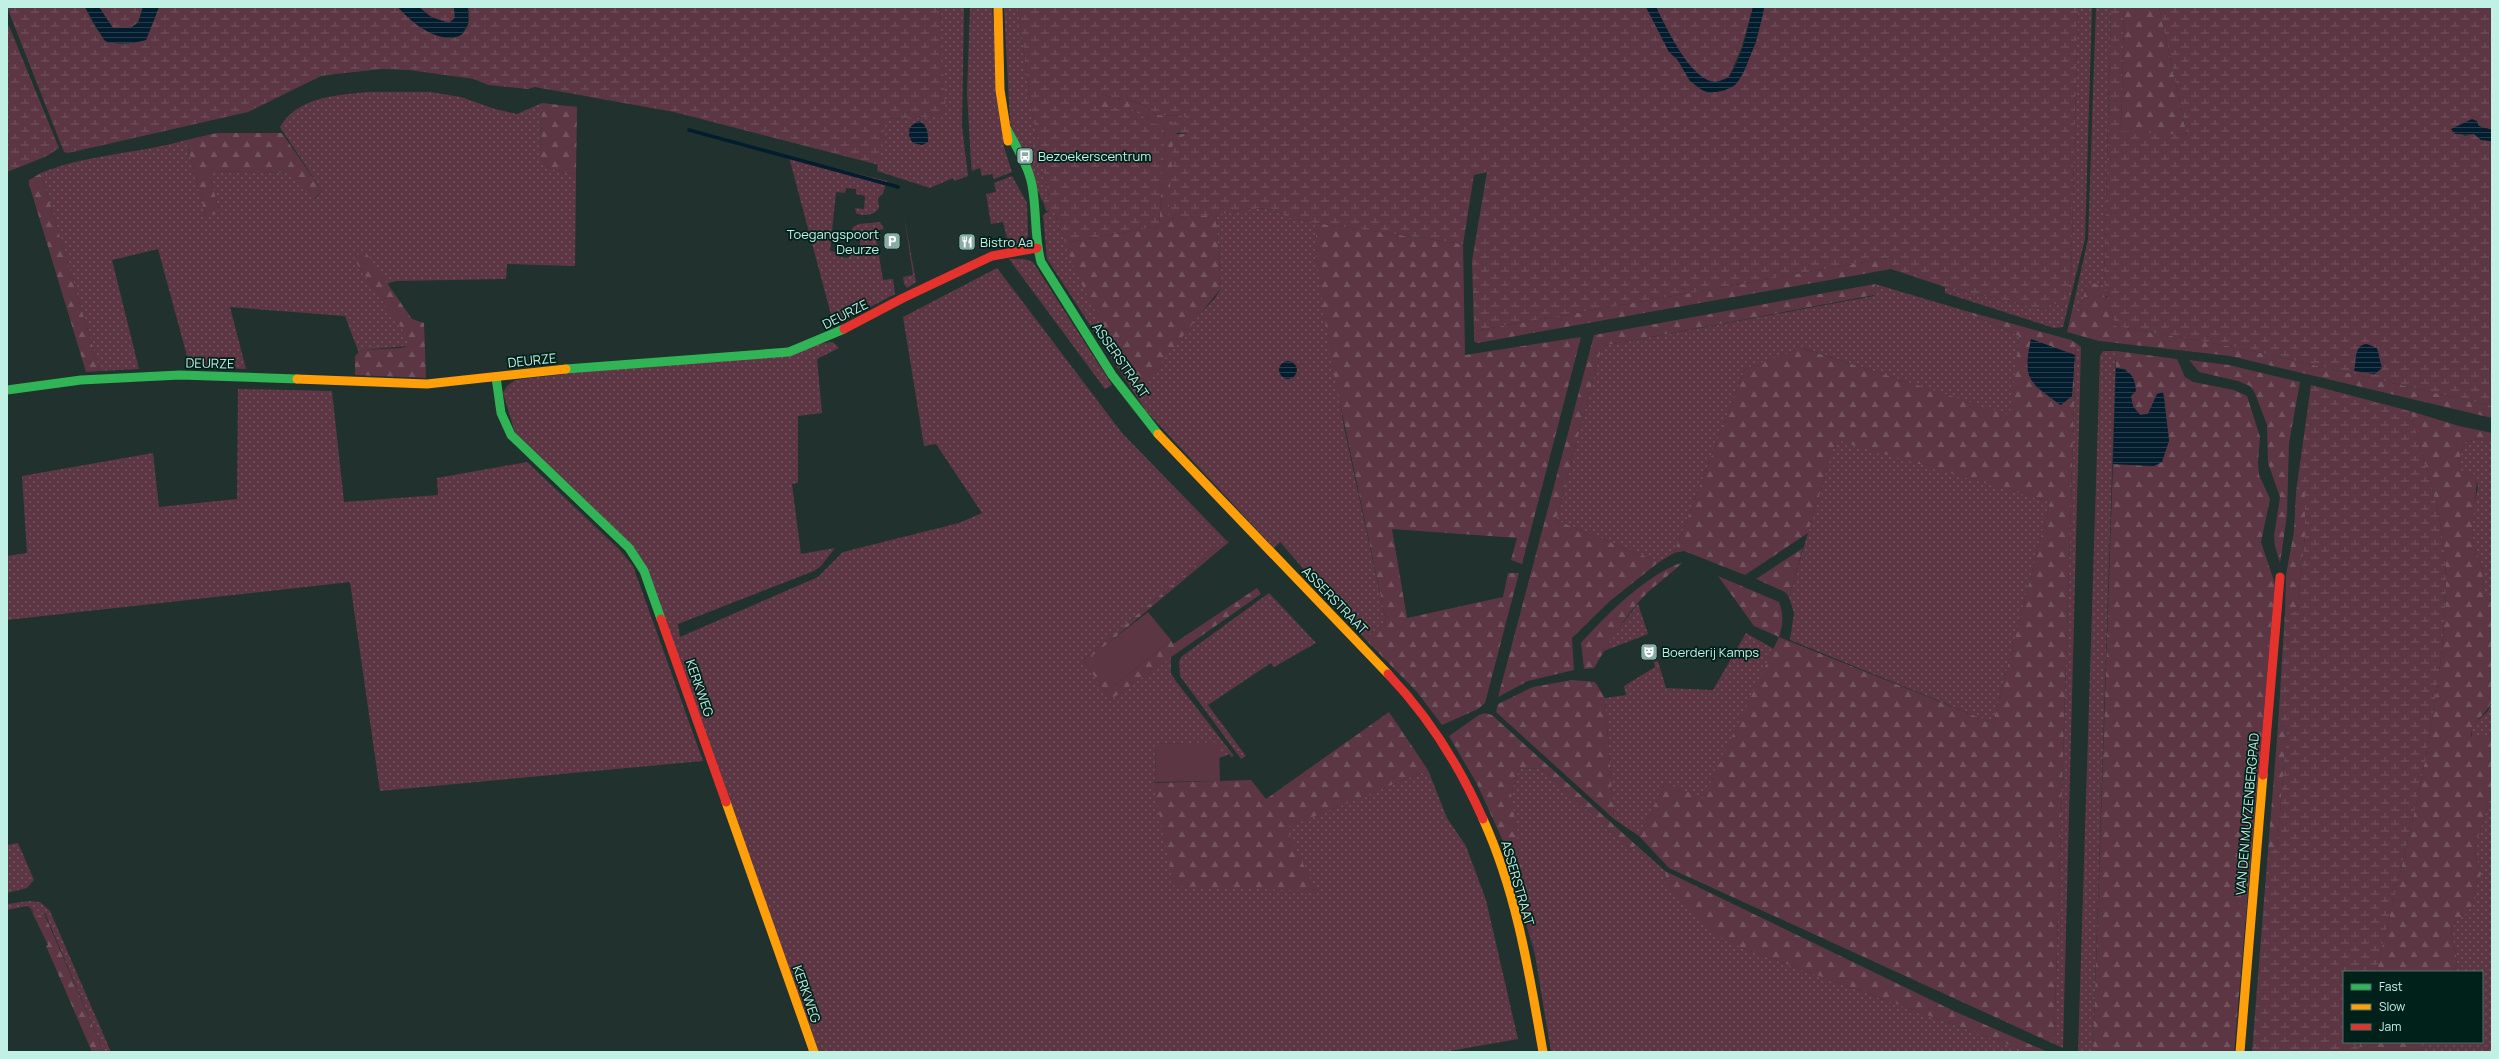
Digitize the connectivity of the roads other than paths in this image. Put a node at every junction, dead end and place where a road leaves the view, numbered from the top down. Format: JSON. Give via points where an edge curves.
{"nodes":[{"id":1,"x":998,"y":7,"type":"edge"},
{"id":2,"x":1006,"y":129,"type":"junction"},
{"id":3,"x":1010,"y":154,"type":"dead end"},
{"id":4,"x":1021,"y":182,"type":"dead end"},
{"id":5,"x":1035,"y":208,"type":"junction"},
{"id":6,"x":1037,"y":248,"type":"junction"},
{"id":7,"x":496,"y":377,"type":"junction"},
{"id":8,"x":7,"y":390,"type":"edge"},
{"id":9,"x":2280,"y":577,"type":"dead end"},
{"id":10,"x":814,"y":1052,"type":"edge"},
{"id":11,"x":1542,"y":1052,"type":"edge"},
{"id":12,"x":2240,"y":1052,"type":"edge"}],
"edges":[{"from":1,"to":2,"type":"street","name":"ASSERSTRAAT","via":[[1000,90]]},
{"from":2,"to":3,"type":"street","name":"ASSERSTRAAT"},
{"from":2,"to":5,"type":"street","name":"ASSERSTRAAT","via":[[1032,184]]},
{"from":4,"to":5,"type":"street","name":"ASSERSTRAAT"},
{"from":5,"to":6,"type":"street","name":"ASSERSTRAAT"},
{"from":6,"to":7,"type":"street","name":"DEURZE","via":[[992,256],[831,336],[790,352],[596,366]]},
{"from":6,"to":11,"type":"street","name":"ASSERSTRAAT","via":[[1041,262],[1112,375],[1156,431],[1409,696],[1437,734],[1470,794],[1501,860],[1525,955]]},
{"from":7,"to":8,"type":"street","name":"DEURZE","via":[[427,384],[180,375],[121,376]]},
{"from":7,"to":10,"type":"street","name":"KERKWEG","via":[[501,413],[511,435],[630,548],[644,571]]},
{"from":9,"to":12,"type":"street","name":"VAN DEN MUYZENBERGPAD"}]}
